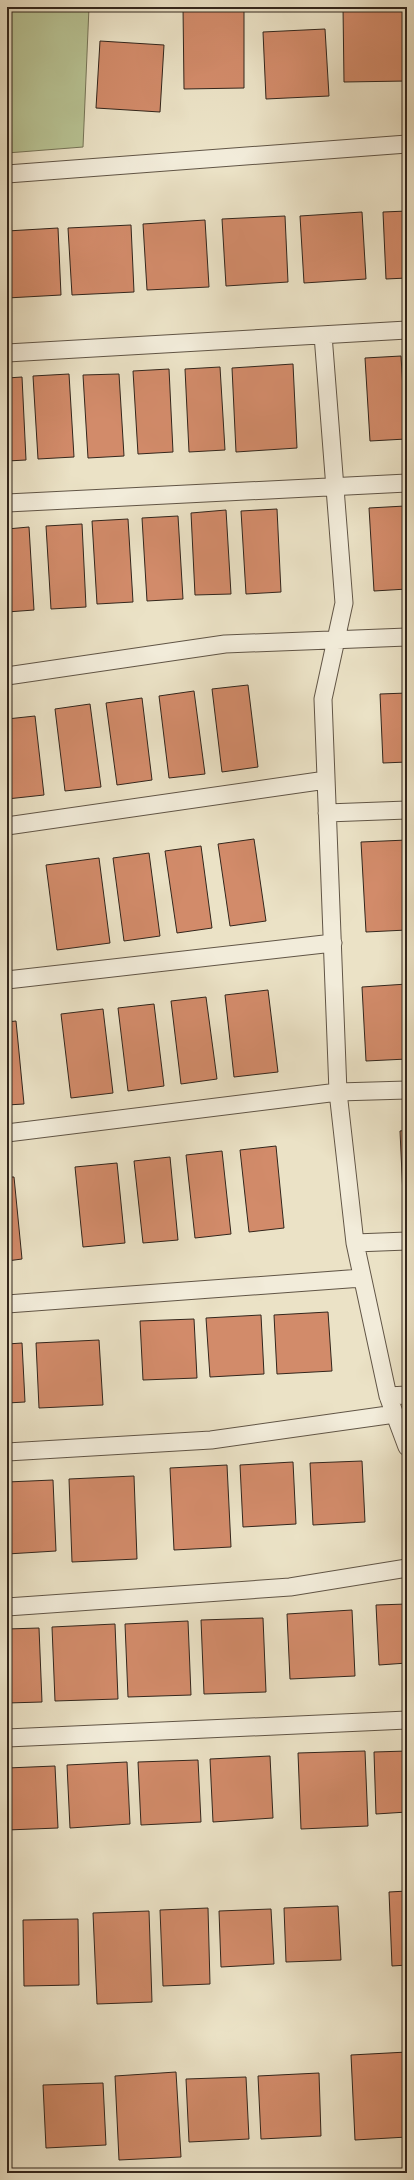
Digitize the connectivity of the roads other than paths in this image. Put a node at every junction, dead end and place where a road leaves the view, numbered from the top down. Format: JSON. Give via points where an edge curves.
{"nodes":[{"id":1,"x":407,"y":144,"type":"edge"},
{"id":2,"x":7,"y":174,"type":"edge"},
{"id":3,"x":407,"y":330,"type":"edge"},
{"id":4,"x":323,"y":335,"type":"junction"},
{"id":5,"x":7,"y":353,"type":"edge"},
{"id":6,"x":407,"y":483,"type":"edge"},
{"id":7,"x":335,"y":485,"type":"junction"},
{"id":8,"x":7,"y":503,"type":"edge"},
{"id":9,"x":407,"y":638,"type":"edge"},
{"id":10,"x":336,"y":639,"type":"junction"},
{"id":11,"x":7,"y":676,"type":"edge"},
{"id":12,"x":326,"y":780,"type":"junction"},
{"id":13,"x":407,"y":810,"type":"edge"},
{"id":14,"x":328,"y":813,"type":"junction"},
{"id":15,"x":7,"y":826,"type":"edge"},
{"id":16,"x":333,"y":943,"type":"junction"},
{"id":17,"x":7,"y":980,"type":"edge"},
{"id":18,"x":407,"y":1090,"type":"edge"},
{"id":19,"x":338,"y":1092,"type":"junction"},
{"id":20,"x":7,"y":1133,"type":"edge"},
{"id":21,"x":407,"y":1241,"type":"edge"},
{"id":22,"x":354,"y":1243,"type":"junction"},
{"id":23,"x":362,"y":1278,"type":"junction"},
{"id":24,"x":7,"y":1304,"type":"edge"},
{"id":25,"x":407,"y":1395,"type":"edge"},
{"id":26,"x":388,"y":1396,"type":"junction"},
{"id":27,"x":395,"y":1414,"type":"junction"},
{"id":28,"x":407,"y":1447,"type":"edge"},
{"id":29,"x":7,"y":1452,"type":"edge"},
{"id":30,"x":407,"y":1568,"type":"edge"},
{"id":31,"x":7,"y":1607,"type":"edge"},
{"id":32,"x":407,"y":1720,"type":"edge"},
{"id":33,"x":7,"y":1738,"type":"edge"}],
"edges":[{"from":1,"to":2,"type":"lane"},
{"from":3,"to":4,"type":"lane"},
{"from":4,"to":5,"type":"lane"},
{"from":4,"to":7,"type":"lane"},
{"from":6,"to":7,"type":"lane"},
{"from":7,"to":8,"type":"lane"},
{"from":7,"to":10,"type":"lane","via":[[344,603]]},
{"from":9,"to":10,"type":"lane"},
{"from":10,"to":11,"type":"lane","via":[[225,644]]},
{"from":10,"to":12,"type":"lane","via":[[323,699]]},
{"from":12,"to":14,"type":"lane"},
{"from":12,"to":15,"type":"lane"},
{"from":13,"to":14,"type":"lane"},
{"from":14,"to":16,"type":"lane"},
{"from":16,"to":17,"type":"lane"},
{"from":16,"to":19,"type":"lane"},
{"from":18,"to":19,"type":"lane"},
{"from":19,"to":20,"type":"lane"},
{"from":19,"to":22,"type":"lane"},
{"from":21,"to":22,"type":"lane"},
{"from":22,"to":23,"type":"lane"},
{"from":23,"to":24,"type":"lane"},
{"from":23,"to":26,"type":"lane"},
{"from":25,"to":26,"type":"lane"},
{"from":26,"to":27,"type":"lane"},
{"from":27,"to":28,"type":"lane"},
{"from":27,"to":29,"type":"lane","via":[[212,1440]]},
{"from":30,"to":31,"type":"lane","via":[[290,1587]]},
{"from":32,"to":33,"type":"lane"}]}
